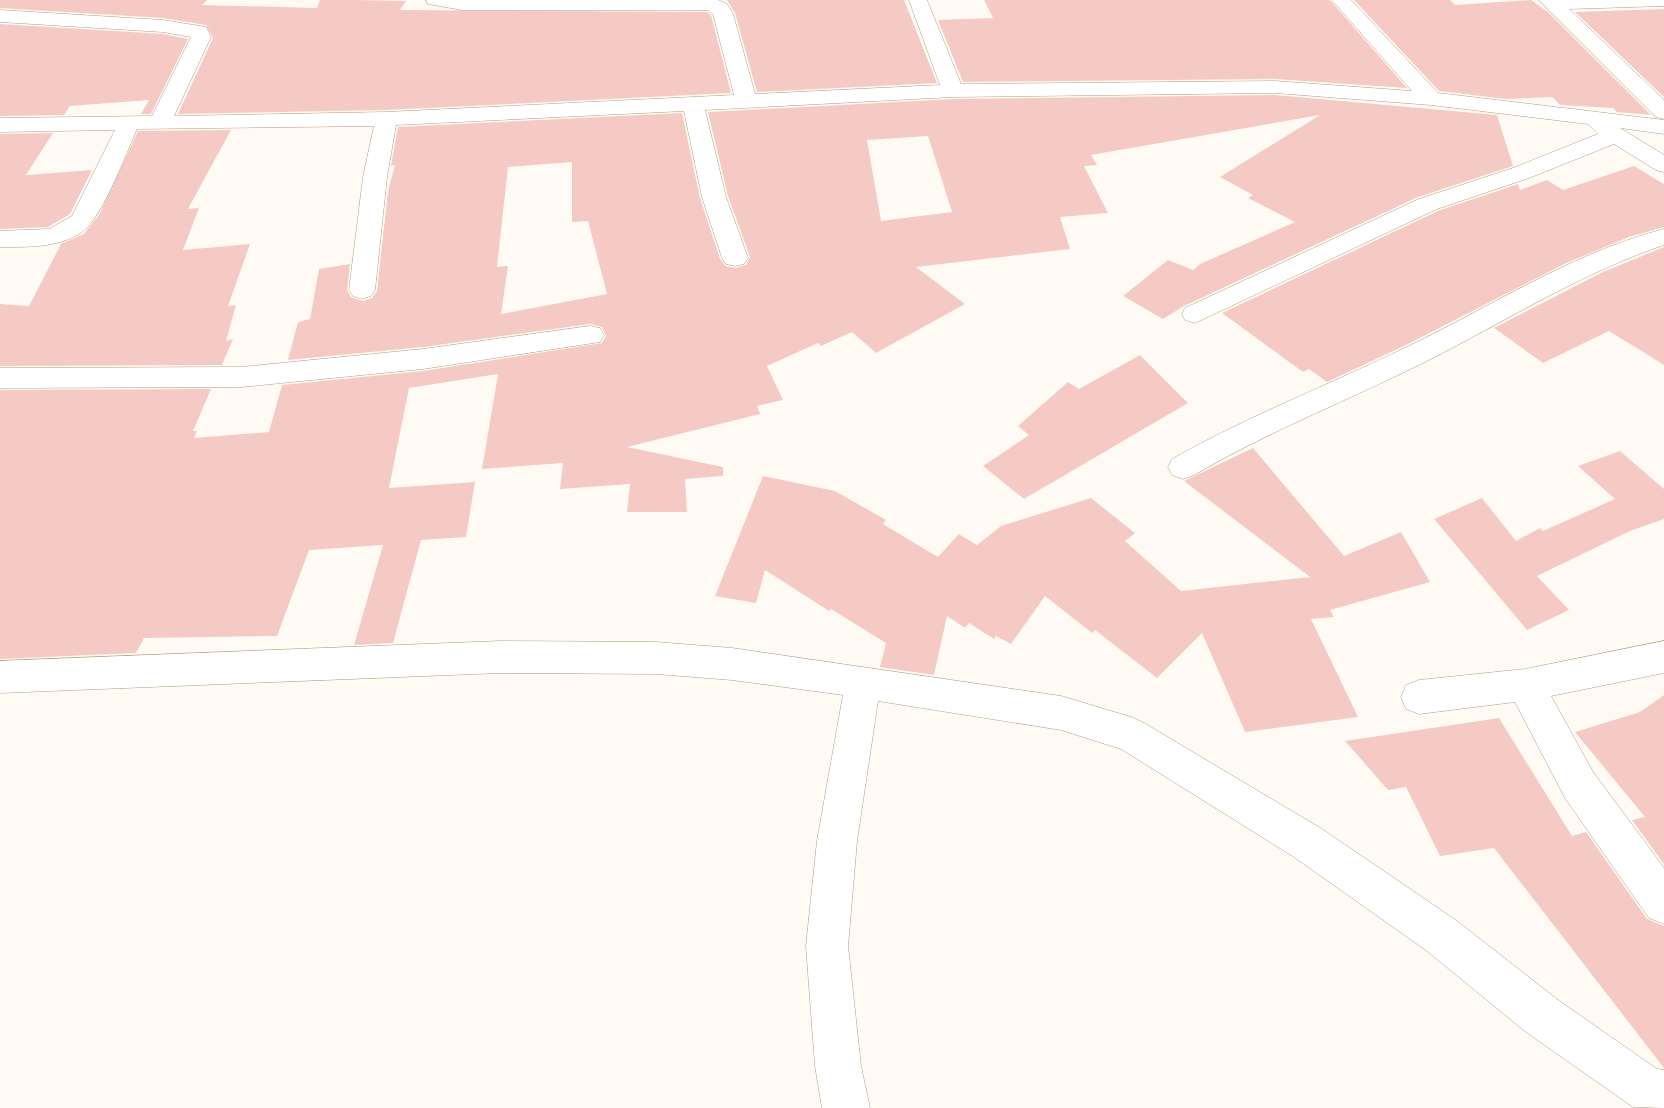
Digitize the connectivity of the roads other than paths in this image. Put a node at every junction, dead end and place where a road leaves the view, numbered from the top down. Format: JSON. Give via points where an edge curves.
{"nodes":[{"id":1,"x":435,"y":0,"type":"edge"},
{"id":2,"x":918,"y":0,"type":"edge"},
{"id":3,"x":1341,"y":0,"type":"edge"},
{"id":4,"x":1664,"y":0,"type":"edge"},
{"id":5,"x":1550,"y":2,"type":"edge"},
{"id":6,"x":0,"y":16,"type":"edge"},
{"id":7,"x":953,"y":91,"type":"junction"},
{"id":8,"x":1431,"y":99,"type":"junction"},
{"id":9,"x":746,"y":100,"type":"junction"},
{"id":10,"x":693,"y":102,"type":"junction"},
{"id":11,"x":1664,"y":112,"type":"edge"},
{"id":12,"x":386,"y":119,"type":"junction"},
{"id":13,"x":1589,"y":120,"type":"junction"},
{"id":14,"x":160,"y":123,"type":"junction"},
{"id":15,"x":129,"y":124,"type":"junction"},
{"id":16,"x":0,"y":125,"type":"edge"},
{"id":17,"x":1664,"y":128,"type":"edge"},
{"id":18,"x":1616,"y":135,"type":"junction"},
{"id":19,"x":1664,"y":165,"type":"edge"},
{"id":20,"x":1664,"y":237,"type":"edge"},
{"id":21,"x":0,"y":239,"type":"edge"},
{"id":22,"x":735,"y":258,"type":"dead end"},
{"id":23,"x":362,"y":290,"type":"dead end"},
{"id":24,"x":1195,"y":314,"type":"dead end"},
{"id":25,"x":590,"y":335,"type":"dead end"},
{"id":26,"x":0,"y":378,"type":"edge"},
{"id":27,"x":1183,"y":467,"type":"dead end"},
{"id":28,"x":1664,"y":657,"type":"edge"},
{"id":29,"x":0,"y":677,"type":"edge"},
{"id":30,"x":863,"y":682,"type":"junction"},
{"id":31,"x":1525,"y":685,"type":"junction"},
{"id":32,"x":1419,"y":697,"type":"dead end"},
{"id":33,"x":1664,"y":903,"type":"edge"},
{"id":34,"x":1664,"y":1093,"type":"edge"},
{"id":35,"x":846,"y":1108,"type":"edge"}],
"edges":[{"from":1,"to":9,"type":"street","via":[[462,4],[711,4],[723,14]]},
{"from":2,"to":7,"type":"street"},
{"from":3,"to":8,"type":"street"},
{"from":4,"to":5,"type":"street"},
{"from":5,"to":11,"type":"street"},
{"from":6,"to":14,"type":"street","via":[[199,31],[201,37]]},
{"from":7,"to":8,"type":"street","via":[[1275,87]]},
{"from":7,"to":9,"type":"street"},
{"from":8,"to":13,"type":"street"},
{"from":9,"to":10,"type":"street"},
{"from":10,"to":12,"type":"street"},
{"from":10,"to":22,"type":"street","via":[[714,197]]},
{"from":12,"to":14,"type":"street"},
{"from":12,"to":23,"type":"street"},
{"from":13,"to":17,"type":"street"},
{"from":13,"to":18,"type":"street"},
{"from":14,"to":15,"type":"street"},
{"from":15,"to":16,"type":"street"},
{"from":15,"to":21,"type":"street","via":[[82,220],[72,229],[44,239]]},
{"from":18,"to":19,"type":"street"},
{"from":18,"to":24,"type":"street","via":[[1428,204]]},
{"from":20,"to":27,"type":"street","via":[[1553,281],[1419,353],[1229,439]]},
{"from":25,"to":26,"type":"street","via":[[423,359],[241,377]]},
{"from":28,"to":31,"type":"street"},
{"from":29,"to":30,"type":"street","via":[[501,657],[644,658],[732,664]]},
{"from":30,"to":34,"type":"street","via":[[1061,713],[1131,735],[1308,843],[1442,936],[1542,1016],[1649,1091]]},
{"from":30,"to":35,"type":"street","via":[[837,841],[827,946],[838,1066]]},
{"from":31,"to":32,"type":"street"},
{"from":31,"to":33,"type":"street","via":[[1579,785]]}]}
